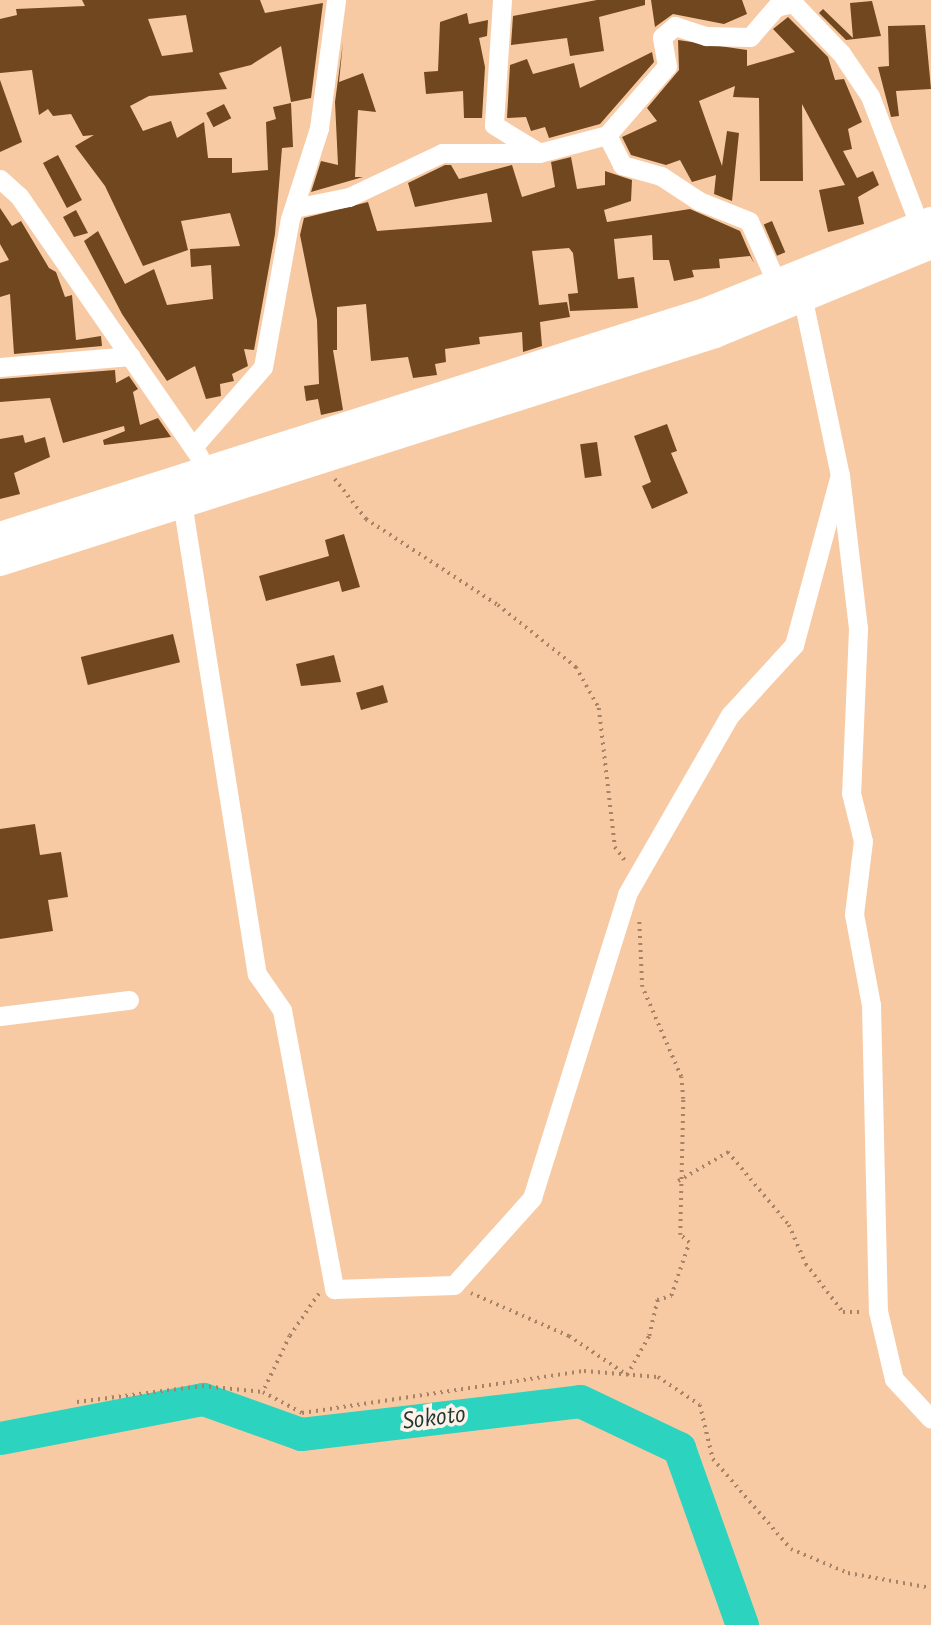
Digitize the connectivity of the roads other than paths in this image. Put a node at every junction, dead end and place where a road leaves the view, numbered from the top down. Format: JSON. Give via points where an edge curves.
{"nodes":[{"id":1,"x":336,"y":0,"type":"edge"},
{"id":2,"x":502,"y":0,"type":"edge"},
{"id":3,"x":778,"y":2,"type":"edge"},
{"id":4,"x":607,"y":135,"type":"junction"},
{"id":5,"x":539,"y":153,"type":"junction"},
{"id":6,"x":0,"y":179,"type":"edge"},
{"id":7,"x":294,"y":208,"type":"junction"},
{"id":8,"x":928,"y":231,"type":"edge"},
{"id":9,"x":791,"y":294,"type":"junction"},
{"id":10,"x":131,"y":356,"type":"junction"},
{"id":11,"x":0,"y":367,"type":"edge"},
{"id":12,"x":207,"y":469,"type":"junction"},
{"id":13,"x":840,"y":475,"type":"junction"},
{"id":14,"x":183,"y":502,"type":"junction"},
{"id":15,"x":0,"y":537,"type":"edge"},
{"id":16,"x":0,"y":561,"type":"edge"},
{"id":17,"x":129,"y":1000,"type":"dead end"},
{"id":18,"x":0,"y":1016,"type":"edge"},
{"id":19,"x":931,"y":1419,"type":"edge"}],
"edges":[{"from":1,"to":7,"type":"street","via":[[317,139]]},
{"from":2,"to":5,"type":"street","via":[[494,125]]},
{"from":3,"to":4,"type":"street","via":[[750,37],[706,36],[676,26],[662,37],[667,66]]},
{"from":3,"to":8,"type":"street","via":[[793,3],[841,53],[870,96]]},
{"from":4,"to":5,"type":"street"},
{"from":4,"to":9,"type":"street","via":[[622,164],[660,176],[699,201],[749,221]]},
{"from":5,"to":7,"type":"street","via":[[442,153],[349,198]]},
{"from":6,"to":10,"type":"street","via":[[19,196]]},
{"from":7,"to":12,"type":"street","via":[[263,367]]},
{"from":8,"to":9,"type":"main road"},
{"from":9,"to":12,"type":"main road"},
{"from":9,"to":12,"type":"main road","via":[[320,458]]},
{"from":9,"to":13,"type":"street"},
{"from":10,"to":11,"type":"street"},
{"from":10,"to":12,"type":"street"},
{"from":12,"to":14,"type":"main road"},
{"from":12,"to":15,"type":"main road"},
{"from":13,"to":14,"type":"street","via":[[794,645],[730,715],[627,894],[532,1198],[454,1285],[334,1289],[282,1010],[257,974]]},
{"from":13,"to":19,"type":"street","via":[[858,629],[851,793],[863,841],[854,914],[872,1019],[878,1311],[894,1379]]},
{"from":14,"to":16,"type":"main road"},
{"from":17,"to":18,"type":"street"}]}
